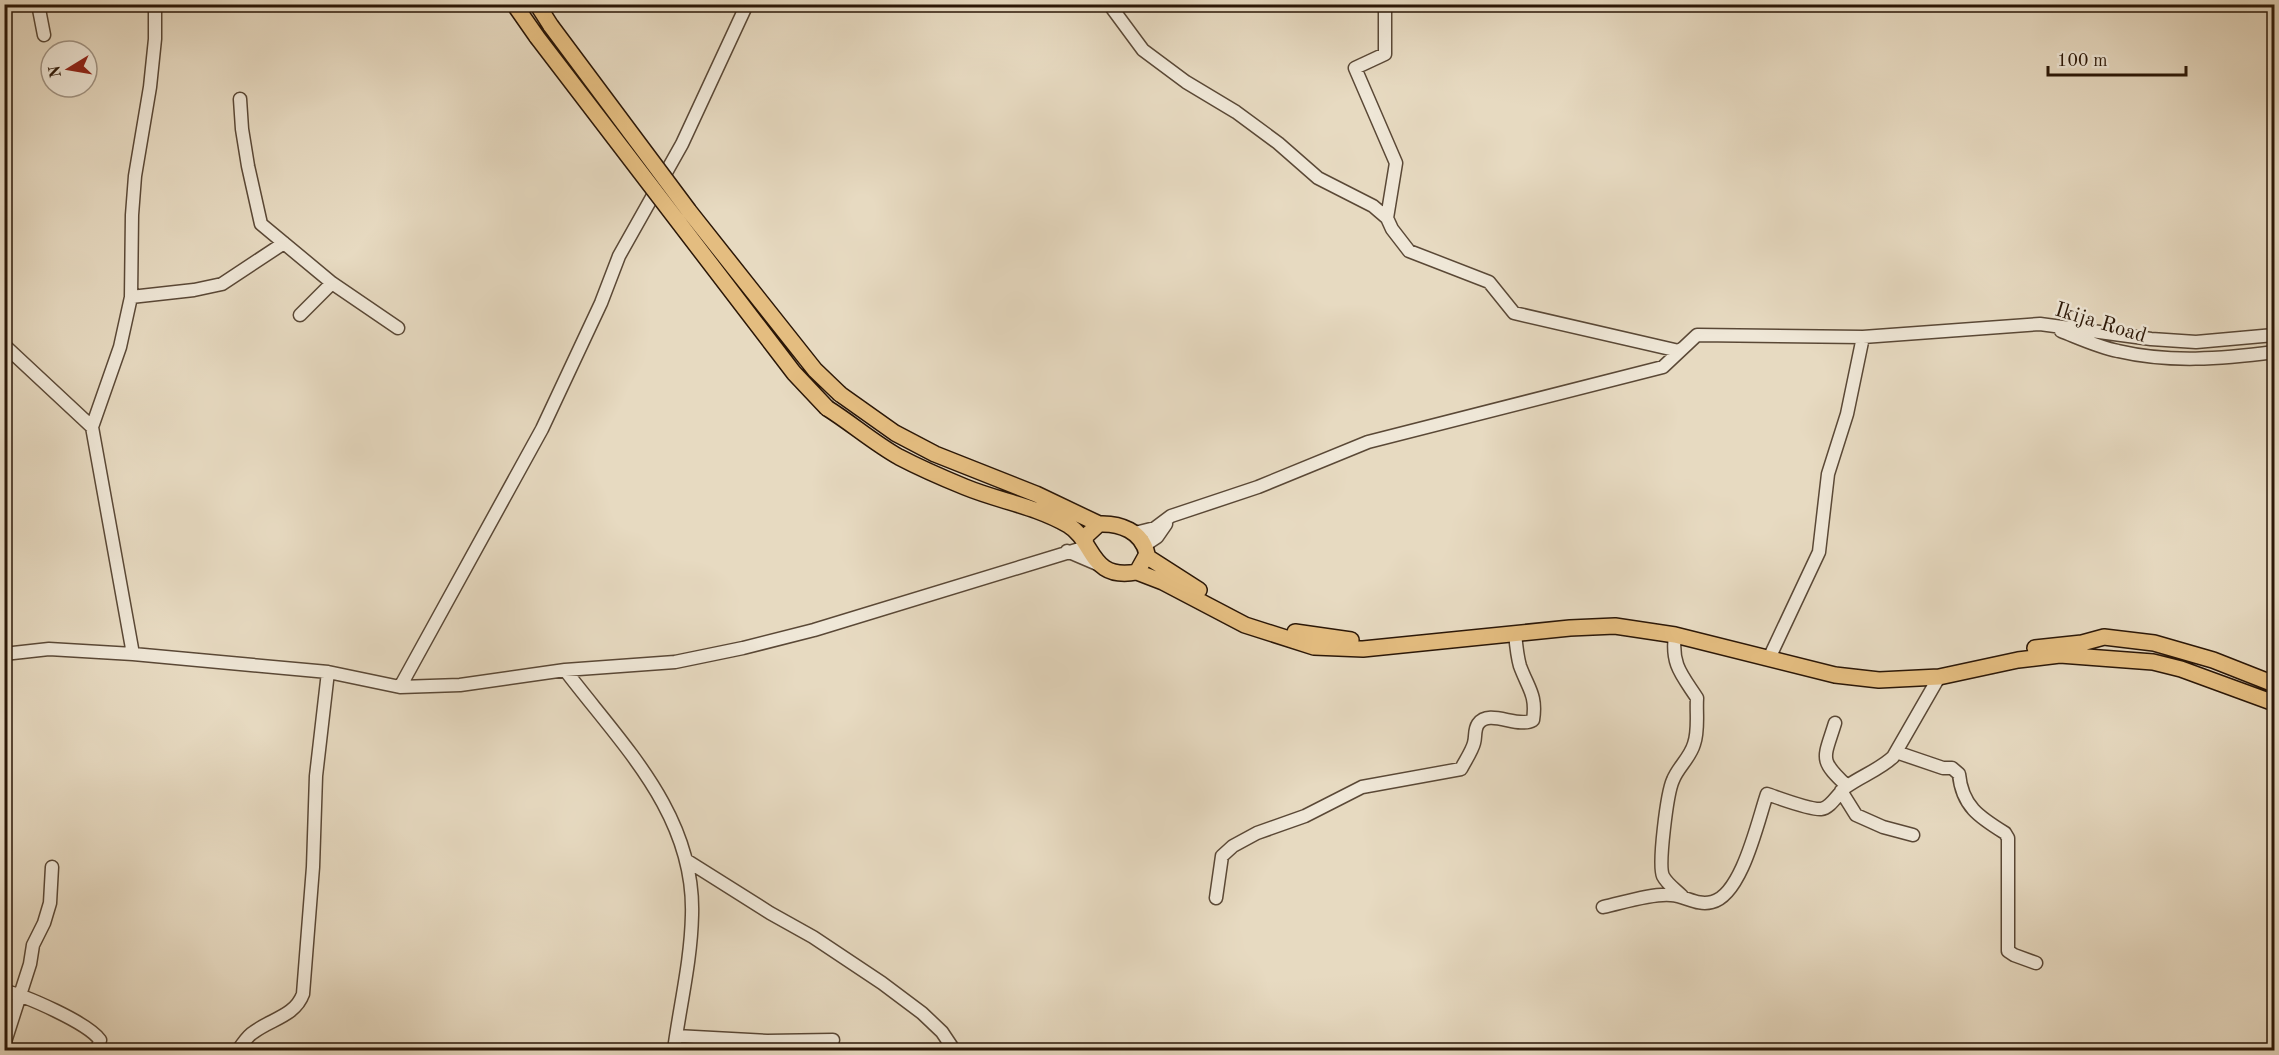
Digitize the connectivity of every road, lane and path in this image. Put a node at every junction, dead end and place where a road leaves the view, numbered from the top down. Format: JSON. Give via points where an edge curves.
{"nodes":[{"id":1,"x":38,"y":4,"type":"edge"},
{"id":2,"x":155,"y":4,"type":"edge"},
{"id":3,"x":514,"y":4,"type":"edge"},
{"id":4,"x":537,"y":4,"type":"edge"},
{"id":5,"x":747,"y":4,"type":"edge"},
{"id":6,"x":1109,"y":4,"type":"edge"},
{"id":7,"x":1385,"y":4,"type":"edge"},
{"id":8,"x":44,"y":35,"type":"dead end"},
{"id":9,"x":240,"y":99,"type":"dead end"},
{"id":10,"x":1387,"y":218,"type":"junction"},
{"id":11,"x":285,"y":243,"type":"junction"},
{"id":12,"x":332,"y":283,"type":"junction"},
{"id":13,"x":131,"y":297,"type":"junction"},
{"id":14,"x":300,"y":315,"type":"dead end"},
{"id":15,"x":2040,"y":324,"type":"junction"},
{"id":16,"x":398,"y":328,"type":"dead end"},
{"id":17,"x":1697,"y":335,"type":"junction"},
{"id":18,"x":2274,"y":335,"type":"edge"},
{"id":19,"x":1863,"y":337,"type":"junction"},
{"id":20,"x":5,"y":346,"type":"edge"},
{"id":21,"x":2274,"y":352,"type":"edge"},
{"id":22,"x":92,"y":427,"type":"junction"},
{"id":23,"x":1172,"y":516,"type":"junction"},
{"id":24,"x":1099,"y":524,"type":"junction"},
{"id":25,"x":1135,"y":532,"type":"junction"},
{"id":26,"x":1085,"y":544,"type":"junction"},
{"id":27,"x":1067,"y":551,"type":"junction"},
{"id":28,"x":1145,"y":551,"type":"junction"},
{"id":29,"x":1102,"y":566,"type":"junction"},
{"id":30,"x":1137,"y":572,"type":"junction"},
{"id":31,"x":1515,"y":633,"type":"junction"},
{"id":32,"x":1675,"y":635,"type":"junction"},
{"id":33,"x":1772,"y":652,"type":"junction"},
{"id":34,"x":4,"y":654,"type":"edge"},
{"id":35,"x":133,"y":654,"type":"junction"},
{"id":36,"x":565,"y":670,"type":"junction"},
{"id":37,"x":328,"y":672,"type":"junction"},
{"id":38,"x":1939,"y":677,"type":"junction"},
{"id":39,"x":2274,"y":684,"type":"edge"},
{"id":40,"x":400,"y":687,"type":"junction"},
{"id":41,"x":2274,"y":703,"type":"edge"},
{"id":42,"x":1835,"y":723,"type":"dead end"},
{"id":43,"x":1896,"y":752,"type":"junction"},
{"id":44,"x":1844,"y":789,"type":"junction"},
{"id":45,"x":1913,"y":834,"type":"dead end"},
{"id":46,"x":686,"y":860,"type":"junction"},
{"id":47,"x":52,"y":867,"type":"dead end"},
{"id":48,"x":1216,"y":898,"type":"dead end"},
{"id":49,"x":1686,"y":899,"type":"junction"},
{"id":50,"x":1603,"y":907,"type":"dead end"},
{"id":51,"x":2036,"y":963,"type":"dead end"},
{"id":52,"x":4,"y":991,"type":"edge"},
{"id":53,"x":20,"y":994,"type":"junction"},
{"id":54,"x":676,"y":1036,"type":"junction"},
{"id":55,"x":833,"y":1040,"type":"dead end"},
{"id":56,"x":4,"y":1045,"type":"edge"},
{"id":57,"x":767,"y":1046,"type":"edge"},
{"id":58,"x":97,"y":1050,"type":"edge"},
{"id":59,"x":238,"y":1050,"type":"edge"},
{"id":60,"x":674,"y":1050,"type":"edge"},
{"id":61,"x":954,"y":1050,"type":"edge"}],
"edges":[{"from":1,"to":8,"type":"street"},
{"from":2,"to":13,"type":"street","via":[[150,87],[135,176]]},
{"from":3,"to":26,"type":"main road","bridge":true,"via":[[794,372],[827,408],[898,457],[967,488],[1041,512],[1068,525]]},
{"from":4,"to":24,"type":"main road","bridge":true,"via":[[689,211],[815,370],[840,394],[895,433],[934,454],[1036,494]]},
{"from":5,"to":40,"type":"street","via":[[682,144],[620,256],[542,429]]},
{"from":6,"to":10,"type":"street","via":[[1143,50],[1236,112],[1318,178],[1373,206]]},
{"from":7,"to":10,"type":"street","via":[[1385,54],[1355,68],[1396,163]]},
{"from":9,"to":11,"type":"street","via":[[257,214],[261,224]]},
{"from":10,"to":17,"type":"street","via":[[1409,251],[1489,282],[1514,313],[1679,351]]},
{"from":11,"to":12,"type":"street"},
{"from":11,"to":13,"type":"street","via":[[222,284]]},
{"from":12,"to":14,"type":"street"},
{"from":12,"to":16,"type":"street"},
{"from":13,"to":22,"type":"street","via":[[120,347]]},
{"from":15,"to":18,"type":"street","name":"Ikija Road","via":[[2196,342]]},
{"from":15,"to":19,"type":"street"},
{"from":15,"to":21,"type":"street","name":"Ikija Road","via":[[2116,351],[2156,358],[2231,358]]},
{"from":17,"to":19,"type":"street"},
{"from":17,"to":23,"type":"street","via":[[1663,367],[1368,442],[1258,487]]},
{"from":19,"to":33,"type":"street","via":[[1847,414],[1828,474],[1819,552]]},
{"from":20,"to":22,"type":"street"},
{"from":22,"to":35,"type":"street"},
{"from":23,"to":25,"type":"street","via":[[1155,528]]},
{"from":23,"to":28,"type":"street"},
{"from":24,"to":25,"type":"main road","via":[[1118,525]]},
{"from":24,"to":26,"type":"main road","via":[[1086,537]]},
{"from":25,"to":28,"type":"main road"},
{"from":26,"to":27,"type":"street"},
{"from":26,"to":29,"type":"main road"},
{"from":27,"to":29,"type":"street"},
{"from":27,"to":36,"type":"street","via":[[814,630],[743,648],[675,662]]},
{"from":28,"to":30,"type":"main road"},
{"from":28,"to":33,"type":"main road","via":[[1216,601],[1249,617],[1314,636],[1364,640],[1615,619],[1675,627]]},
{"from":29,"to":30,"type":"main road","via":[[1120,573]]},
{"from":30,"to":31,"type":"main road","via":[[1245,625],[1314,647],[1363,650]]},
{"from":31,"to":32,"type":"main road","via":[[1615,626]]},
{"from":31,"to":48,"type":"street","via":[[1520,664],[1532,690],[1533,720],[1523,723],[1487,718],[1475,730],[1474,745],[1461,769],[1362,787],[1233,846],[1222,856]]},
{"from":32,"to":38,"type":"main road","via":[[1835,675],[1879,680]]},
{"from":32,"to":49,"type":"street","via":[[1673,647],[1678,669],[1697,698],[1696,735],[1666,800],[1662,873]]},
{"from":33,"to":39,"type":"main road","via":[[1832,666],[1904,671],[1937,669],[2104,637],[2154,643]]},
{"from":34,"to":35,"type":"street","via":[[49,649]]},
{"from":35,"to":37,"type":"street"},
{"from":36,"to":40,"type":"street","via":[[460,685]]},
{"from":36,"to":46,"type":"street","via":[[647,774],[673,823]]},
{"from":37,"to":40,"type":"street"},
{"from":37,"to":59,"type":"street","via":[[316,776],[303,994],[292,1011],[251,1033]]},
{"from":38,"to":41,"type":"main road","via":[[2018,660],[2080,656],[2153,662]]},
{"from":38,"to":43,"type":"street"},
{"from":42,"to":44,"type":"street","via":[[1826,764]]},
{"from":43,"to":44,"type":"street","via":[[1886,764]]},
{"from":43,"to":51,"type":"street","via":[[1952,768],[1959,774],[1960,788],[1972,809],[2005,833],[2008,951]]},
{"from":44,"to":45,"type":"street","via":[[1856,815],[1883,828]]},
{"from":44,"to":49,"type":"street","via":[[1821,809],[1767,794],[1748,858],[1724,895],[1714,902],[1699,904]]},
{"from":46,"to":54,"type":"street","via":[[692,923]]},
{"from":46,"to":61,"type":"street","via":[[882,983],[922,1013]]},
{"from":47,"to":53,"type":"street","via":[[50,903]]},
{"from":49,"to":50,"type":"street","via":[[1671,895]]},
{"from":52,"to":53,"type":"street"},
{"from":53,"to":56,"type":"street"},
{"from":53,"to":58,"type":"street","via":[[97,1035]]},
{"from":54,"to":57,"type":"street"},
{"from":54,"to":60,"type":"street"},
{"from":55,"to":57,"type":"street"}]}
